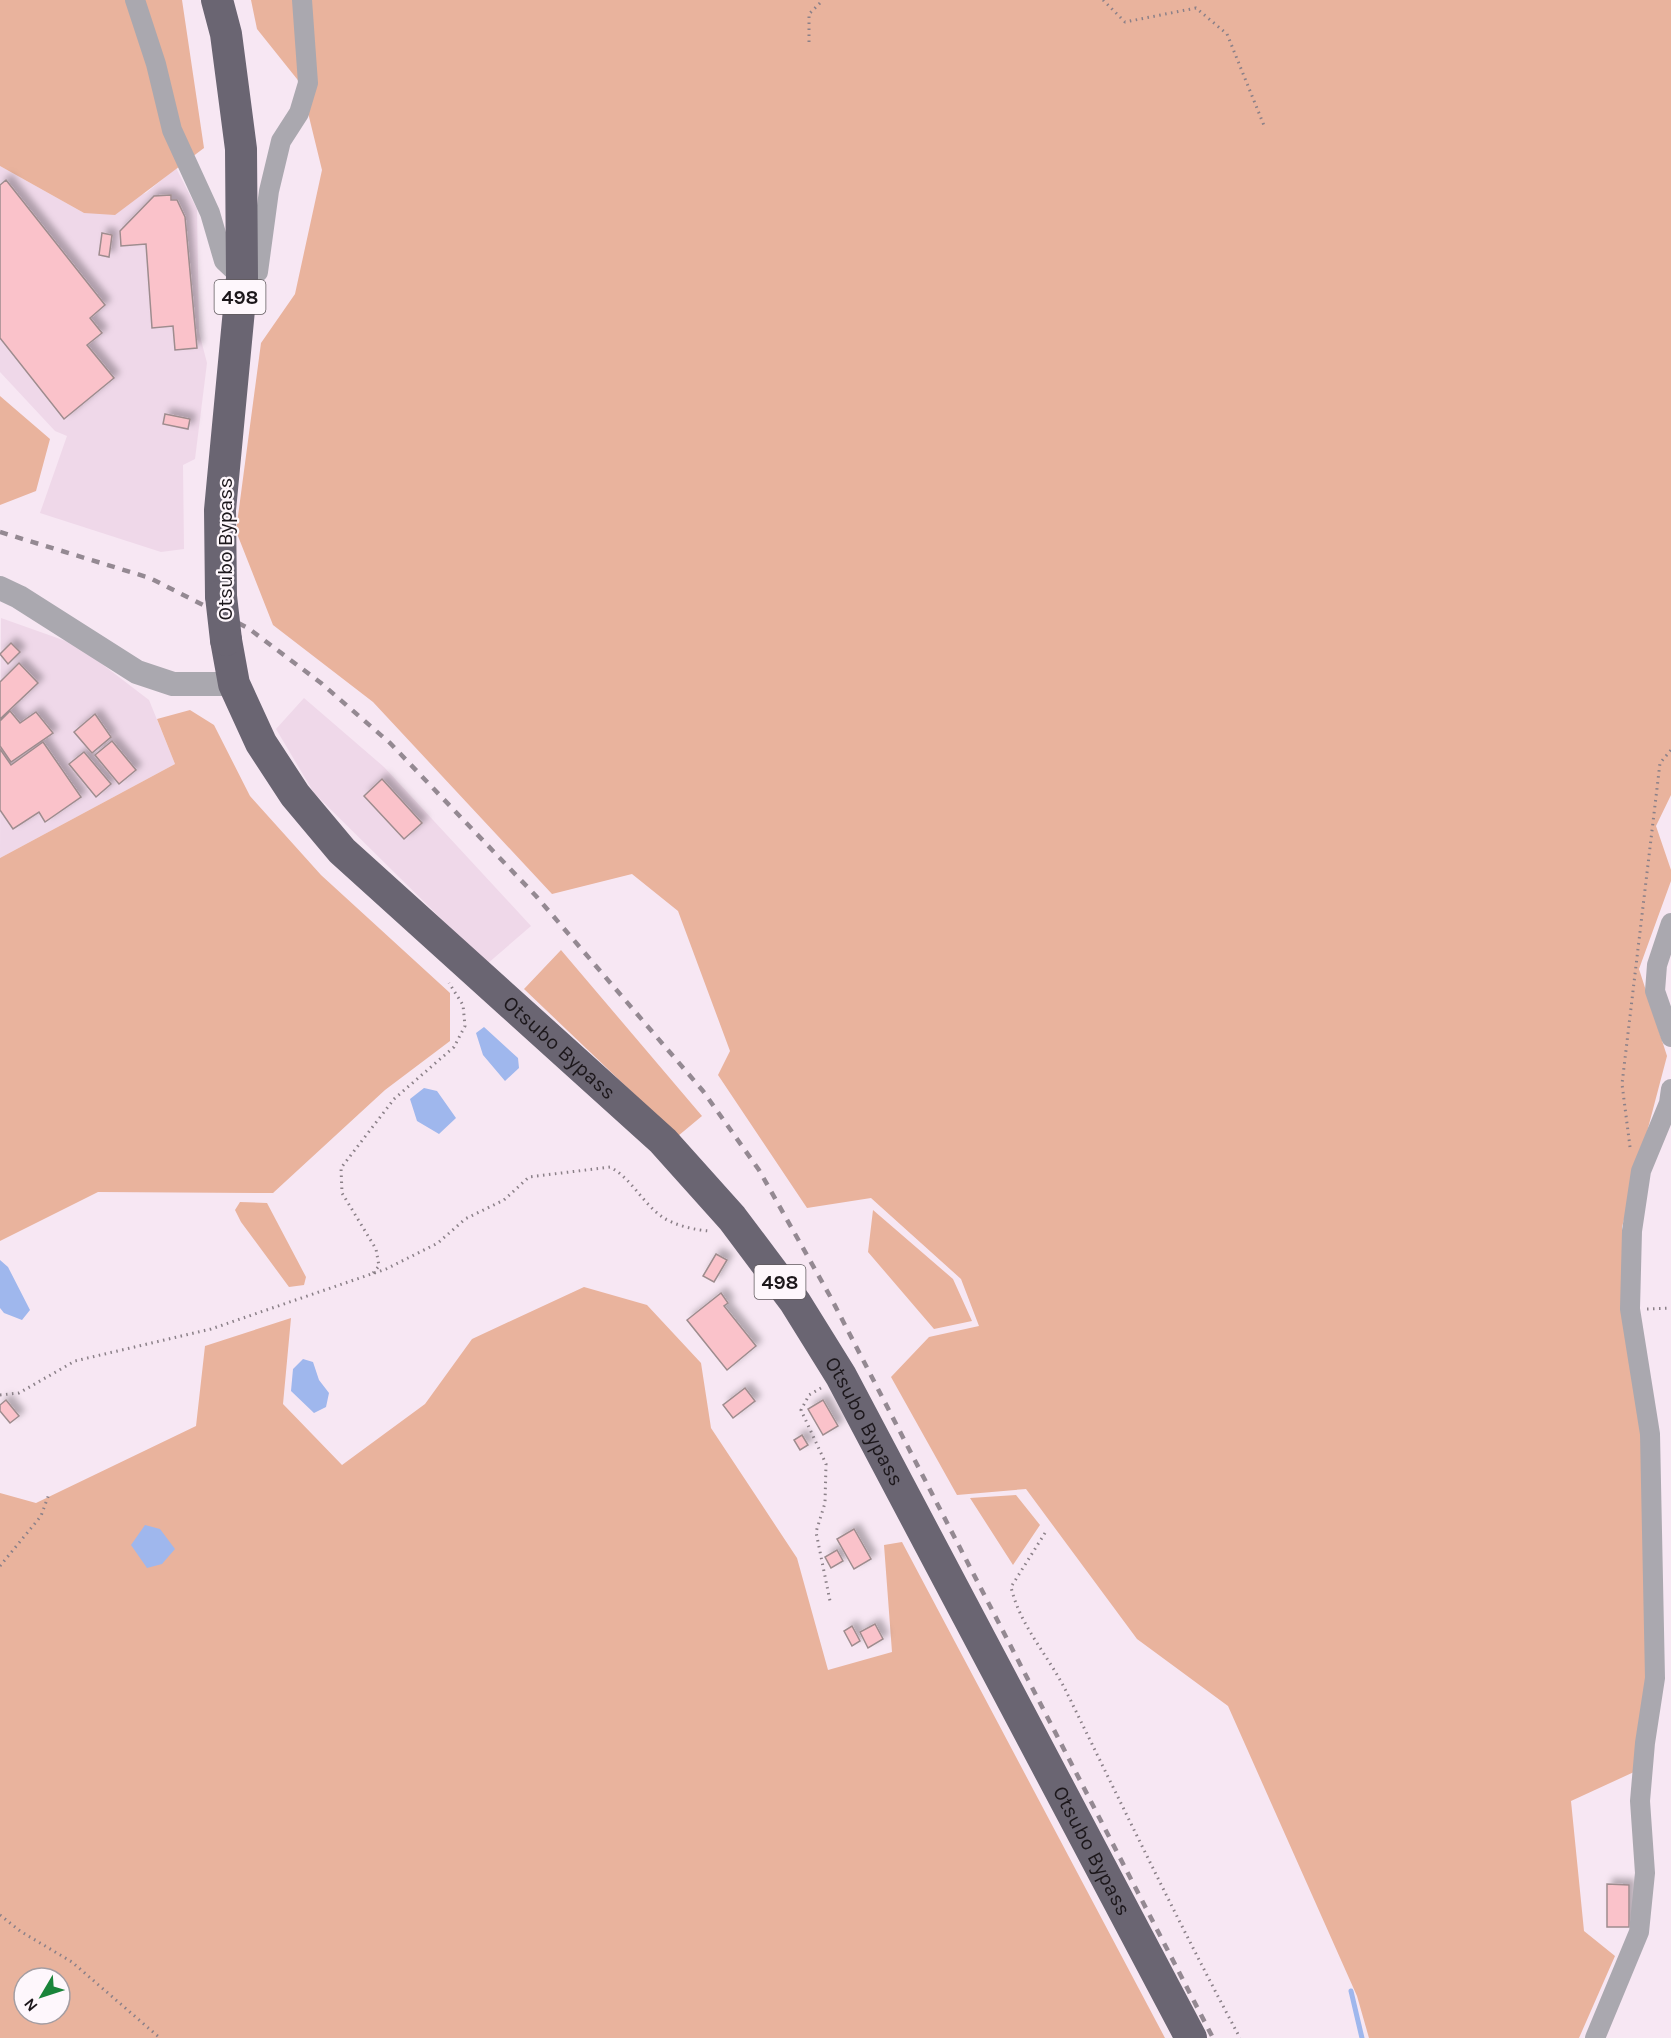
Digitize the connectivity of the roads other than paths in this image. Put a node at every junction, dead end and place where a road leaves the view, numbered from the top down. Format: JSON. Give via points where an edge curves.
{"nodes":[{"id":1,"x":135,"y":0,"type":"edge"},
{"id":2,"x":217,"y":0,"type":"edge"},
{"id":3,"x":302,"y":0,"type":"edge"},
{"id":4,"x":242,"y":278,"type":"junction"},
{"id":5,"x":0,"y":588,"type":"edge"},
{"id":6,"x":234,"y":684,"type":"junction"},
{"id":7,"x":1671,"y":923,"type":"edge"},
{"id":8,"x":1671,"y":1037,"type":"edge"},
{"id":9,"x":1671,"y":1089,"type":"edge"},
{"id":10,"x":1191,"y":2038,"type":"edge"},
{"id":11,"x":1595,"y":2038,"type":"edge"}],
"edges":[{"from":1,"to":4,"type":"street","via":[[172,130],[210,213],[224,261]]},
{"from":2,"to":4,"type":"highway","name":"Otsubo Bypass","number":"498","via":[[226,34],[240,149]]},
{"from":3,"to":4,"type":"street","via":[[308,83],[299,113],[281,141],[269,191],[258,272]]},
{"from":4,"to":6,"type":"highway","name":"Otsubo Bypass","number":"498","bridge":true,"via":[[220,510],[221,596]]},
{"from":5,"to":6,"type":"street","via":[[137,672],[174,684]]},
{"from":6,"to":10,"type":"highway","name":"Otsubo Bypass","number":"498","via":[[261,743],[295,795],[342,851],[663,1141],[732,1218],[795,1302],[841,1376]]},
{"from":7,"to":8,"type":"street","via":[[1657,965],[1655,991]]},
{"from":9,"to":11,"type":"street","via":[[1641,1171],[1632,1231],[1630,1309],[1650,1434],[1655,1678],[1640,1801],[1645,1873],[1639,1932]]}]}
